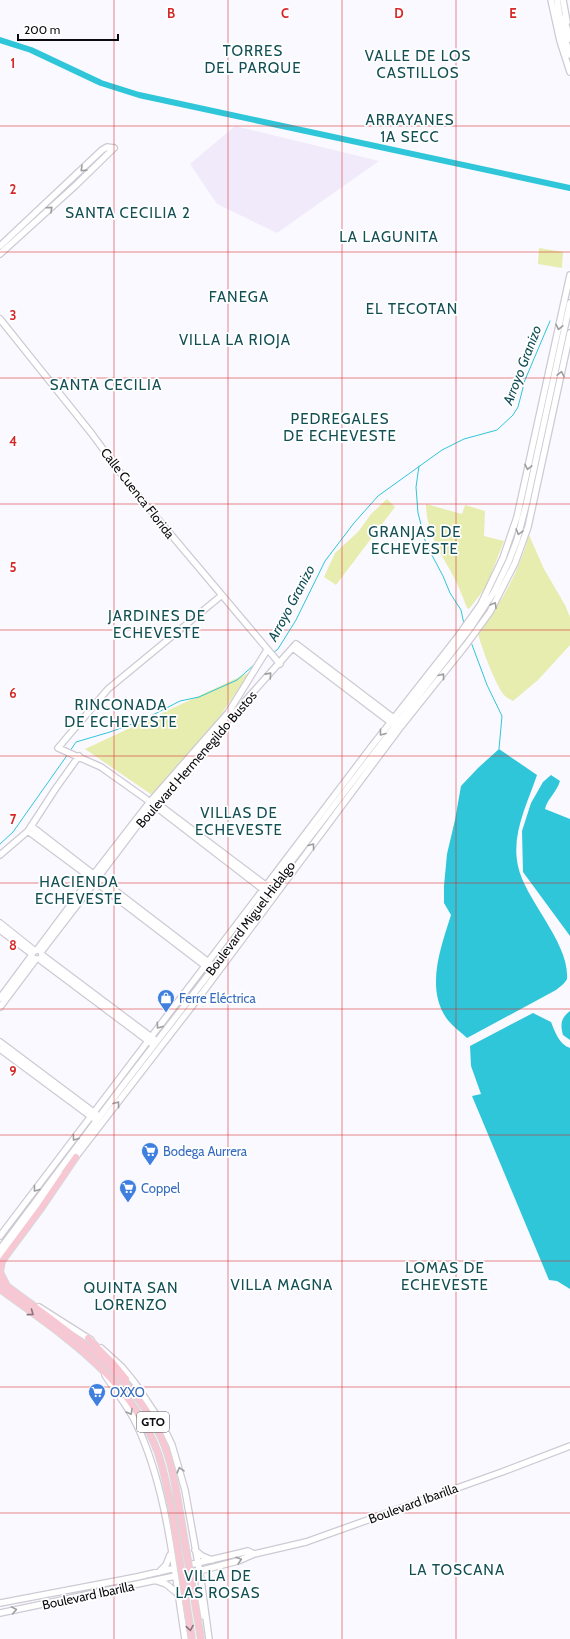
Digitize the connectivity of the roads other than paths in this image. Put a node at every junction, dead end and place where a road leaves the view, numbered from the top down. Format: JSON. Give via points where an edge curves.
{"nodes":[{"id":1,"x":551,"y":0,"type":"edge"},
{"id":2,"x":563,"y":0,"type":"edge"},
{"id":3,"x":557,"y":2,"type":"edge"},
{"id":4,"x":570,"y":34,"type":"edge"},
{"id":5,"x":570,"y":39,"type":"edge"},
{"id":6,"x":570,"y":55,"type":"edge"},
{"id":7,"x":570,"y":72,"type":"edge"},
{"id":8,"x":0,"y":246,"type":"edge"},
{"id":9,"x":0,"y":254,"type":"edge"},
{"id":10,"x":570,"y":275,"type":"edge"},
{"id":11,"x":570,"y":303,"type":"edge"},
{"id":12,"x":0,"y":319,"type":"edge"},
{"id":13,"x":570,"y":333,"type":"edge"},
{"id":14,"x":553,"y":353,"type":"junction"},
{"id":15,"x":552,"y":388,"type":"junction"},
{"id":16,"x":535,"y":448,"type":"junction"},
{"id":17,"x":540,"y":470,"type":"junction"},
{"id":18,"x":222,"y":595,"type":"junction"},
{"id":19,"x":261,"y":642,"type":"junction"},
{"id":20,"x":269,"y":651,"type":"junction"},
{"id":21,"x":262,"y":657,"type":"junction"},
{"id":22,"x":280,"y":664,"type":"junction"},
{"id":23,"x":397,"y":724,"type":"junction"},
{"id":24,"x":79,"y":756,"type":"junction"},
{"id":25,"x":340,"y":798,"type":"junction"},
{"id":26,"x":151,"y":802,"type":"junction"},
{"id":27,"x":317,"y":819,"type":"junction"},
{"id":28,"x":29,"y":829,"type":"junction"},
{"id":29,"x":0,"y":855,"type":"edge"},
{"id":30,"x":94,"y":878,"type":"junction"},
{"id":31,"x":267,"y":890,"type":"junction"},
{"id":32,"x":274,"y":896,"type":"junction"},
{"id":33,"x":0,"y":923,"type":"edge"},
{"id":34,"x":0,"y":930,"type":"edge"},
{"id":35,"x":37,"y":954,"type":"junction"},
{"id":36,"x":208,"y":964,"type":"junction"},
{"id":37,"x":213,"y":968,"type":"junction"},
{"id":38,"x":0,"y":998,"type":"edge"},
{"id":39,"x":0,"y":1007,"type":"edge"},
{"id":40,"x":150,"y":1039,"type":"junction"},
{"id":41,"x":0,"y":1042,"type":"edge"},
{"id":42,"x":155,"y":1043,"type":"junction"},
{"id":43,"x":161,"y":1047,"type":"junction"},
{"id":44,"x":0,"y":1049,"type":"edge"},
{"id":45,"x":92,"y":1115,"type":"junction"},
{"id":46,"x":97,"y":1119,"type":"junction"},
{"id":47,"x":103,"y":1123,"type":"junction"},
{"id":48,"x":76,"y":1156,"type":"junction"},
{"id":49,"x":60,"y":1159,"type":"junction"},
{"id":50,"x":45,"y":1189,"type":"junction"},
{"id":51,"x":0,"y":1236,"type":"edge"},
{"id":52,"x":0,"y":1249,"type":"edge"},
{"id":53,"x":0,"y":1257,"type":"edge"},
{"id":54,"x":0,"y":1281,"type":"edge"},
{"id":55,"x":3,"y":1290,"type":"edge"},
{"id":56,"x":88,"y":1338,"type":"junction"},
{"id":57,"x":101,"y":1368,"type":"junction"},
{"id":58,"x":132,"y":1391,"type":"junction"},
{"id":59,"x":570,"y":1446,"type":"edge"},
{"id":60,"x":185,"y":1490,"type":"junction"},
{"id":61,"x":160,"y":1492,"type":"junction"},
{"id":62,"x":195,"y":1550,"type":"junction"},
{"id":63,"x":171,"y":1553,"type":"junction"},
{"id":64,"x":251,"y":1554,"type":"junction"},
{"id":65,"x":212,"y":1560,"type":"junction"},
{"id":66,"x":198,"y":1563,"type":"junction"},
{"id":67,"x":213,"y":1568,"type":"junction"},
{"id":68,"x":174,"y":1569,"type":"junction"},
{"id":69,"x":199,"y":1571,"type":"junction"},
{"id":70,"x":159,"y":1572,"type":"junction"},
{"id":71,"x":175,"y":1577,"type":"junction"},
{"id":72,"x":154,"y":1580,"type":"junction"},
{"id":73,"x":201,"y":1580,"type":"junction"},
{"id":74,"x":177,"y":1593,"type":"junction"},
{"id":75,"x":22,"y":1598,"type":"junction"},
{"id":76,"x":0,"y":1603,"type":"edge"},
{"id":77,"x":28,"y":1608,"type":"junction"},
{"id":78,"x":0,"y":1613,"type":"edge"},
{"id":79,"x":182,"y":1619,"type":"junction"},
{"id":80,"x":206,"y":1620,"type":"junction"},
{"id":81,"x":185,"y":1639,"type":"edge"},
{"id":82,"x":192,"y":1639,"type":"edge"},
{"id":83,"x":201,"y":1639,"type":"edge"},
{"id":84,"x":209,"y":1639,"type":"edge"}],
"edges":[{"from":1,"to":7,"type":"street"},
{"from":2,"to":4,"type":"street"},
{"from":3,"to":5,"type":"street","via":[[562,9]]},
{"from":3,"to":6,"type":"street"},
{"from":9,"to":8,"type":"street","one_way":true,"via":[[114,148],[102,150]]},
{"from":10,"to":14,"type":"street","one_way":true},
{"from":11,"to":15,"type":"street"},
{"from":12,"to":18,"type":"street","name":"Calle Cuenca Florida","via":[[130,486]]},
{"from":17,"to":13,"type":"street","one_way":true},
{"from":14,"to":15,"type":"street"},
{"from":14,"to":16,"type":"street"},
{"from":15,"to":16,"type":"street"},
{"from":16,"to":17,"type":"street","via":[[542,452]]},
{"from":16,"to":23,"type":"street","name":"Boulevard Miguel Hidalgo","one_way":true,"via":[[522,523],[509,561],[494,592]]},
{"from":23,"to":17,"type":"street","name":"Boulevard Miguel Hidalgo","one_way":true,"via":[[466,645],[490,612],[515,563],[528,527]]},
{"from":18,"to":19,"type":"street","name":"Calle Cuenca Florida"},
{"from":18,"to":24,"type":"street","via":[[108,689],[60,749]]},
{"from":19,"to":20,"type":"street","name":"Calle Cuenca Florida"},
{"from":19,"to":21,"type":"street"},
{"from":20,"to":21,"type":"street","name":"Boulevard Hermenegildo Bustos"},
{"from":20,"to":22,"type":"street","name":"Calle Cuenca Florida"},
{"from":21,"to":26,"type":"street","name":"Boulevard Hermenegildo Bustos","via":[[224,718]]},
{"from":22,"to":23,"type":"street","name":"Boulevard Hermenegildo Bustos","via":[[294,646]]},
{"from":26,"to":22,"type":"street","name":"Boulevard Hermenegildo Bustos","one_way":true},
{"from":23,"to":25,"type":"street","name":"Boulevard Miguel Hidalgo"},
{"from":23,"to":27,"type":"street","name":"Boulevard Miguel Hidalgo","one_way":true},
{"from":32,"to":23,"type":"street","name":"Boulevard Miguel Hidalgo","one_way":true},
{"from":24,"to":26,"type":"street"},
{"from":24,"to":28,"type":"street"},
{"from":25,"to":27,"type":"street"},
{"from":25,"to":31,"type":"street","name":"Boulevard Miguel Hidalgo"},
{"from":26,"to":30,"type":"street","name":"Boulevard Hermenegildo Bustos"},
{"from":26,"to":31,"type":"street"},
{"from":27,"to":31,"type":"street","name":"Boulevard Miguel Hidalgo"},
{"from":28,"to":29,"type":"street"},
{"from":28,"to":30,"type":"street"},
{"from":30,"to":35,"type":"street","name":"Boulevard Hermenegildo Bustos"},
{"from":30,"to":36,"type":"street"},
{"from":31,"to":32,"type":"street"},
{"from":31,"to":36,"type":"street","name":"Boulevard Miguel Hidalgo"},
{"from":31,"to":37,"type":"street","name":"Boulevard Miguel Hidalgo"},
{"from":32,"to":43,"type":"street","name":"Boulevard Miguel Hidalgo"},
{"from":33,"to":35,"type":"street"},
{"from":34,"to":35,"type":"street"},
{"from":35,"to":38,"type":"street","name":"Boulevard Hermenegildo Bustos"},
{"from":35,"to":39,"type":"street","name":"Boulevard Hermenegildo Bustos"},
{"from":35,"to":40,"type":"street"},
{"from":36,"to":37,"type":"street"},
{"from":36,"to":40,"type":"street","name":"Boulevard Miguel Hidalgo","one_way":true},
{"from":37,"to":42,"type":"street","name":"Boulevard Miguel Hidalgo"},
{"from":40,"to":42,"type":"street"},
{"from":40,"to":45,"type":"street","name":"Boulevard Miguel Hidalgo"},
{"from":41,"to":45,"type":"street"},
{"from":42,"to":43,"type":"street"},
{"from":42,"to":46,"type":"street","name":"Boulevard Miguel Hidalgo"},
{"from":47,"to":43,"type":"street","name":"Boulevard Miguel Hidalgo","one_way":true},
{"from":44,"to":45,"type":"street"},
{"from":45,"to":46,"type":"street"},
{"from":45,"to":49,"type":"street","name":"Boulevard Miguel Hidalgo","one_way":true},
{"from":46,"to":47,"type":"street"},
{"from":46,"to":50,"type":"street","name":"Boulevard Miguel Hidalgo"},
{"from":47,"to":48,"type":"street","name":"Boulevard Miguel Hidalgo"},
{"from":48,"to":53,"type":"street","name":"Boulevard Miguel Hidalgo"},
{"from":48,"to":55,"type":"main road","via":[[2,1261],[0,1272]]},
{"from":49,"to":50,"type":"street"},
{"from":49,"to":51,"type":"street","one_way":true},
{"from":50,"to":52,"type":"street","name":"Boulevard Miguel Hidalgo"},
{"from":54,"to":55,"type":"main road","number":"GTO"},
{"from":55,"to":56,"type":"street"},
{"from":55,"to":57,"type":"main road","number":"GTO","one_way":true},
{"from":55,"to":58,"type":"main road","number":"GTO","via":[[95,1355]]},
{"from":56,"to":58,"type":"main road","via":[[118,1368]]},
{"from":60,"to":56,"type":"street","one_way":true,"via":[[172,1445],[154,1410],[122,1367]]},
{"from":57,"to":61,"type":"street","one_way":true,"via":[[136,1423]]},
{"from":57,"to":82,"type":"main road","number":"GTO","one_way":true,"bridge":true,"via":[[127,1396],[148,1431],[162,1466],[171,1506]]},
{"from":58,"to":83,"type":"main road","number":"GTO","bridge":true,"via":[[147,1411],[161,1437],[171,1465]]},
{"from":59,"to":64,"type":"street","name":"Boulevard Ibarilla","via":[[306,1542]]},
{"from":60,"to":61,"type":"street","via":[[190,1549],[185,1552],[173,1547],[166,1508]]},
{"from":60,"to":62,"type":"street"},
{"from":61,"to":63,"type":"street"},
{"from":62,"to":65,"type":"street"},
{"from":62,"to":66,"type":"street"},
{"from":63,"to":68,"type":"street"},
{"from":63,"to":70,"type":"street","via":[[166,1565]]},
{"from":64,"to":65,"type":"street","name":"Boulevard Ibarilla"},
{"from":67,"to":64,"type":"street","name":"Boulevard Ibarilla","one_way":true},
{"from":65,"to":66,"type":"street","name":"Boulevard Ibarilla"},
{"from":66,"to":68,"type":"street","name":"Boulevard Ibarilla"},
{"from":66,"to":69,"type":"street"},
{"from":67,"to":69,"type":"street","name":"Boulevard Ibarilla"},
{"from":67,"to":73,"type":"street"},
{"from":68,"to":70,"type":"street","name":"Boulevard Ibarilla"},
{"from":68,"to":71,"type":"street"},
{"from":69,"to":71,"type":"street","name":"Boulevard Ibarilla"},
{"from":69,"to":73,"type":"street"},
{"from":70,"to":75,"type":"street","name":"Boulevard Ibarilla"},
{"from":71,"to":72,"type":"street","name":"Boulevard Ibarilla"},
{"from":71,"to":74,"type":"street"},
{"from":72,"to":74,"type":"street","via":[[166,1584]]},
{"from":72,"to":77,"type":"street","name":"Boulevard Ibarilla"},
{"from":73,"to":80,"type":"street"},
{"from":74,"to":79,"type":"street"},
{"from":75,"to":76,"type":"street","name":"Boulevard Ibarilla"},
{"from":75,"to":77,"type":"street","via":[[27,1600]]},
{"from":78,"to":77,"type":"street","name":"Boulevard Ibarilla","one_way":true},
{"from":79,"to":80,"type":"street","via":[[181,1592],[189,1587],[197,1592]]},
{"from":79,"to":81,"type":"street"},
{"from":80,"to":84,"type":"street"}]}
